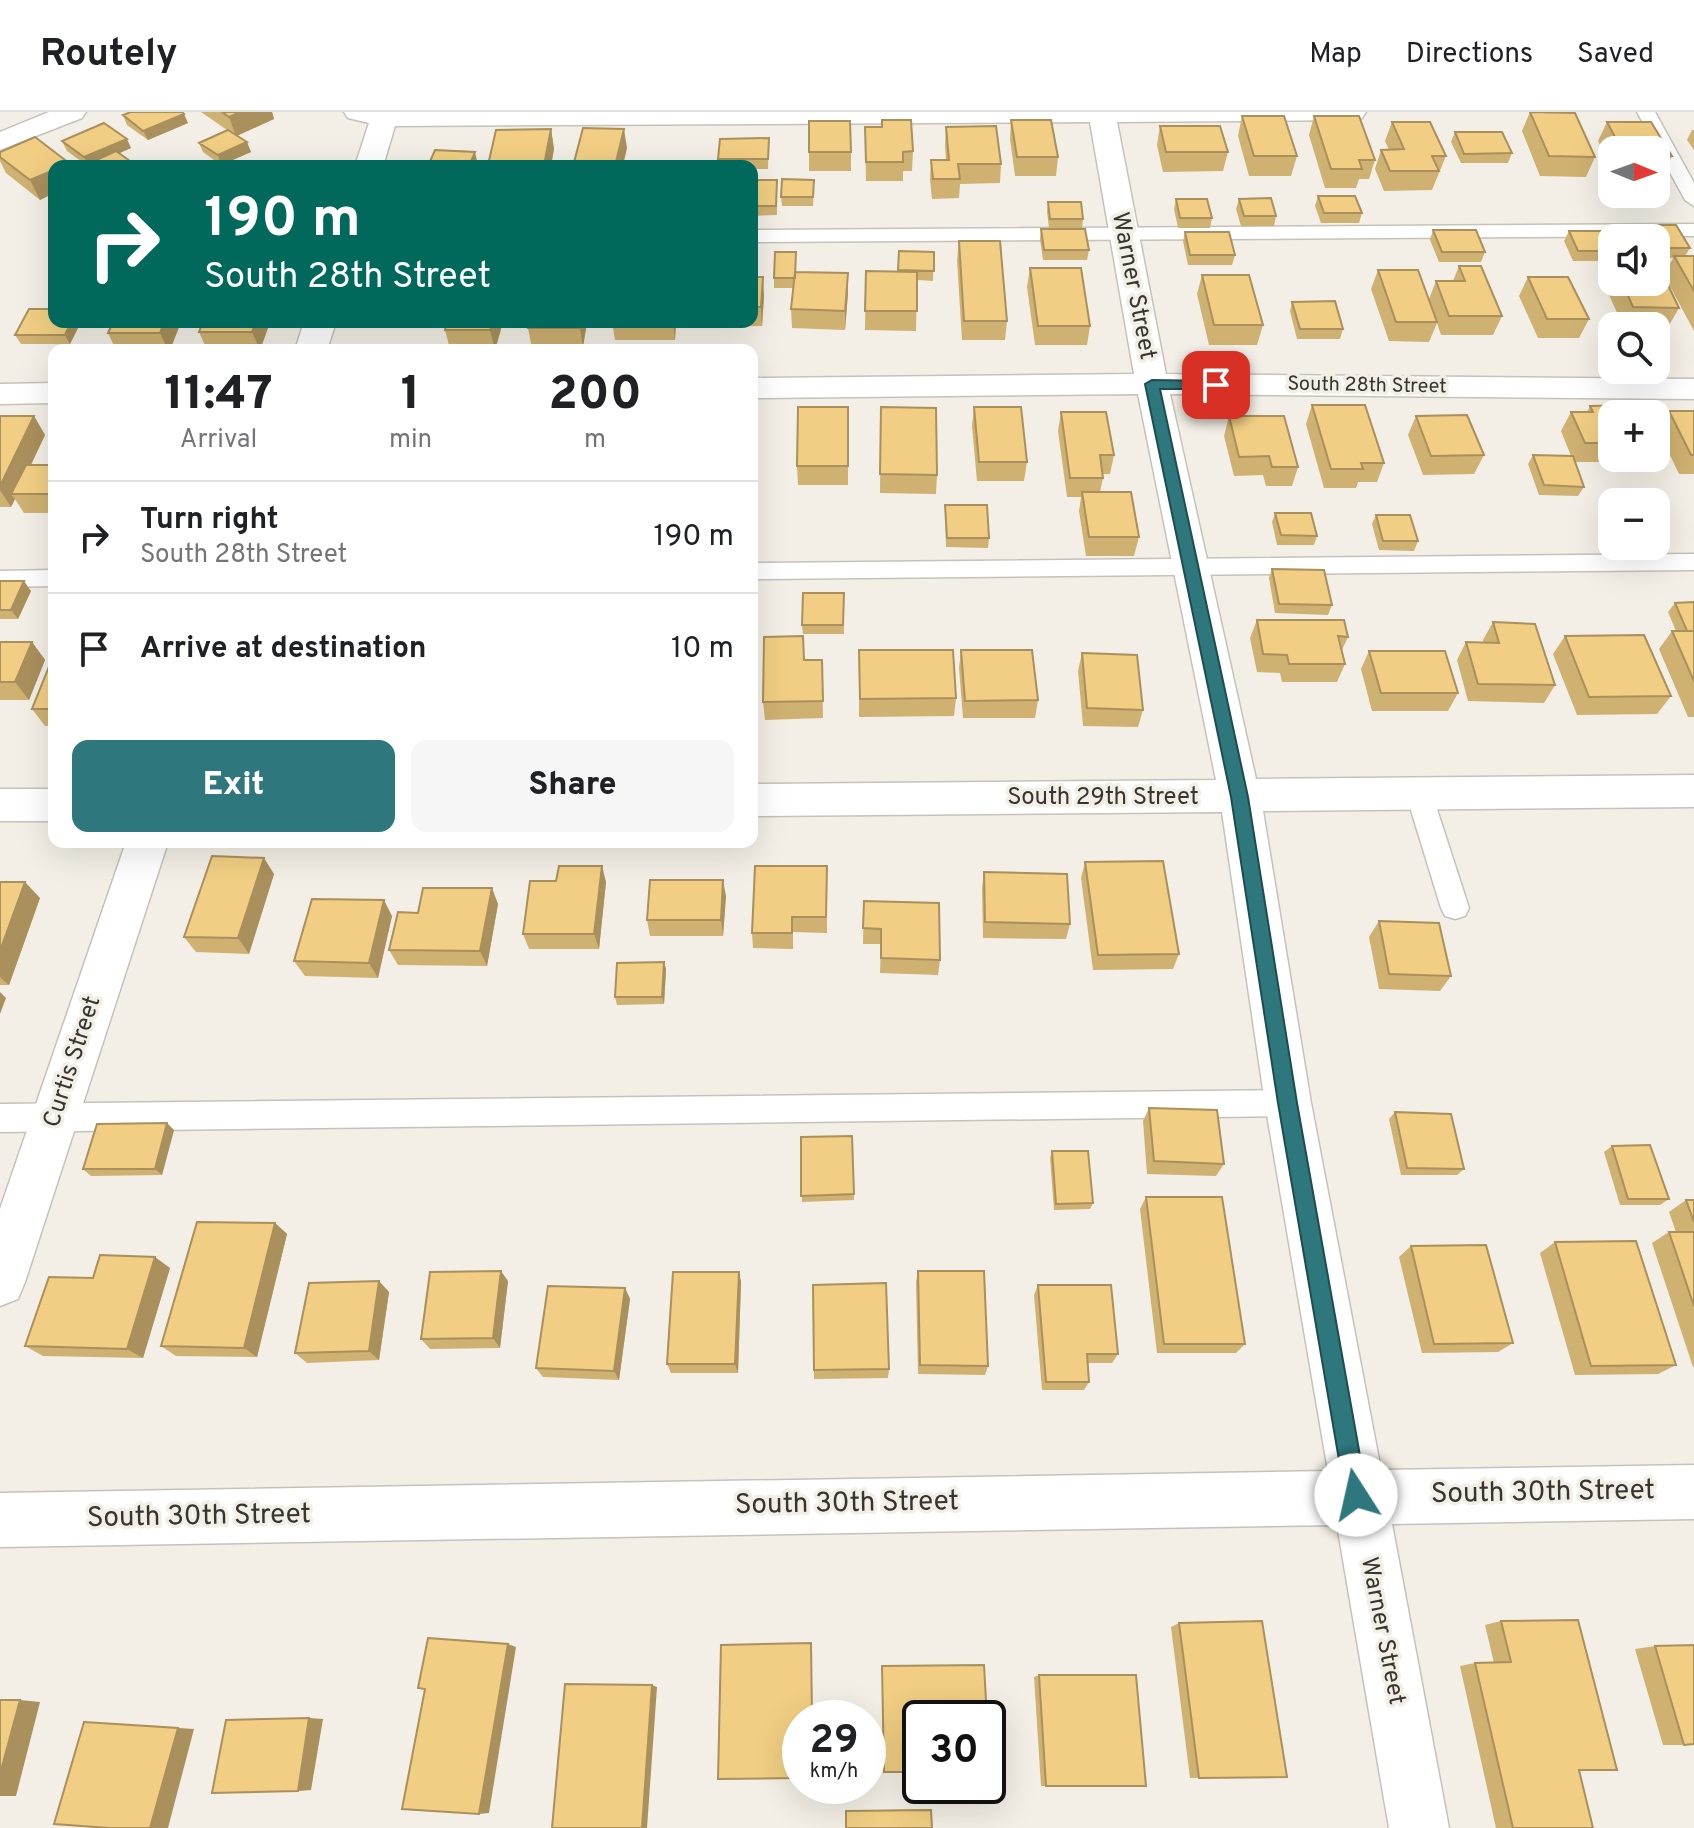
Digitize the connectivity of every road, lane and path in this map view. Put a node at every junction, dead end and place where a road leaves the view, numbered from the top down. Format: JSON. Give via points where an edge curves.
{"nodes":[{"id":1,"x":72,"y":112,"type":"edge"},
{"id":2,"x":1352,"y":112,"type":"edge"},
{"id":3,"x":1646,"y":112,"type":"edge"},
{"id":4,"x":1103,"y":113,"type":"edge"},
{"id":5,"x":391,"y":115,"type":"edge"},
{"id":6,"x":0,"y":142,"type":"edge"},
{"id":7,"x":372,"y":160,"type":"edge"},
{"id":8,"x":1694,"y":200,"type":"edge"},
{"id":9,"x":1694,"y":230,"type":"edge"},
{"id":10,"x":1123,"y":234,"type":"junction"},
{"id":11,"x":758,"y":236,"type":"edge"},
{"id":12,"x":1152,"y":384,"type":"junction"},
{"id":13,"x":758,"y":388,"type":"edge"},
{"id":14,"x":1694,"y":389,"type":"edge"},
{"id":15,"x":48,"y":393,"type":"edge"},
{"id":16,"x":0,"y":394,"type":"edge"},
{"id":17,"x":1694,"y":562,"type":"edge"},
{"id":18,"x":1191,"y":567,"type":"junction"},
{"id":19,"x":758,"y":571,"type":"edge"},
{"id":20,"x":48,"y":578,"type":"edge"},
{"id":21,"x":0,"y":579,"type":"edge"},
{"id":22,"x":1694,"y":791,"type":"edge"},
{"id":23,"x":1419,"y":794,"type":"junction"},
{"id":24,"x":1240,"y":797,"type":"junction"},
{"id":25,"x":758,"y":800,"type":"edge"},
{"id":26,"x":0,"y":805,"type":"edge"},
{"id":27,"x":48,"y":805,"type":"edge"},
{"id":28,"x":145,"y":848,"type":"edge"},
{"id":29,"x":1455,"y":908,"type":"dead end"},
{"id":30,"x":1288,"y":1103,"type":"junction"},
{"id":31,"x":0,"y":1118,"type":"edge"},
{"id":32,"x":54,"y":1119,"type":"junction"},
{"id":33,"x":0,"y":1282,"type":"edge"},
{"id":34,"x":1694,"y":1492,"type":"edge"},
{"id":35,"x":1356,"y":1495,"type":"junction"},
{"id":36,"x":0,"y":1520,"type":"edge"},
{"id":37,"x":1419,"y":1828,"type":"edge"}],
"edges":[{"from":1,"to":6,"type":"street"},
{"from":2,"to":4,"type":"street"},
{"from":3,"to":8,"type":"lane"},
{"from":4,"to":5,"type":"street"},
{"from":4,"to":10,"type":"street","name":"Warner Street"},
{"from":5,"to":7,"type":"street"},
{"from":9,"to":10,"type":"lane"},
{"from":10,"to":11,"type":"lane"},
{"from":10,"to":12,"type":"street","name":"Warner Street"},
{"from":12,"to":13,"type":"street","name":"South 28th Street"},
{"from":12,"to":14,"type":"street","name":"South 28th Street"},
{"from":12,"to":18,"type":"street","name":"Warner Street"},
{"from":15,"to":16,"type":"street"},
{"from":17,"to":18,"type":"lane"},
{"from":18,"to":19,"type":"lane"},
{"from":18,"to":24,"type":"street","name":"Warner Street"},
{"from":20,"to":21,"type":"lane"},
{"from":22,"to":23,"type":"street","name":"South 29th Street"},
{"from":23,"to":24,"type":"street","name":"South 29th Street"},
{"from":23,"to":29,"type":"lane"},
{"from":24,"to":25,"type":"street","name":"South 29th Street"},
{"from":24,"to":30,"type":"street","name":"Warner Street"},
{"from":26,"to":27,"type":"street"},
{"from":28,"to":32,"type":"street","name":"Curtis Street"},
{"from":30,"to":32,"type":"lane"},
{"from":30,"to":35,"type":"street","name":"Warner Street"},
{"from":31,"to":32,"type":"lane"},
{"from":32,"to":33,"type":"street","name":"Curtis Street"},
{"from":34,"to":35,"type":"street","name":"South 30th Street"},
{"from":35,"to":36,"type":"street","name":"South 30th Street"},
{"from":35,"to":37,"type":"street","name":"Warner Street"}]}
